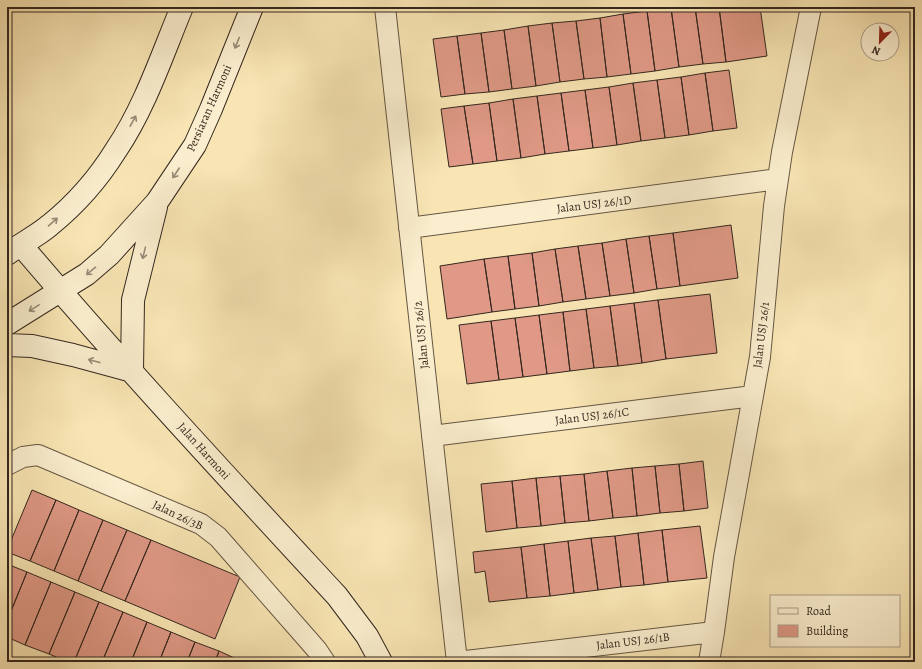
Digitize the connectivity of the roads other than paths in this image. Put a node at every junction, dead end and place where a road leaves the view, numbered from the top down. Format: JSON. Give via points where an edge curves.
{"nodes":[{"id":1,"x":182,"y":7,"type":"edge"},
{"id":2,"x":252,"y":7,"type":"edge"},
{"id":3,"x":385,"y":7,"type":"edge"},
{"id":4,"x":812,"y":7,"type":"edge"},
{"id":5,"x":778,"y":179,"type":"junction"},
{"id":6,"x":157,"y":202,"type":"junction"},
{"id":7,"x":409,"y":228,"type":"junction"},
{"id":8,"x":14,"y":249,"type":"edge"},
{"id":9,"x":61,"y":291,"type":"junction"},
{"id":10,"x":7,"y":324,"type":"edge"},
{"id":11,"x":7,"y":345,"type":"edge"},
{"id":12,"x":132,"y":371,"type":"junction"},
{"id":13,"x":753,"y":396,"type":"junction"},
{"id":14,"x":432,"y":436,"type":"junction"},
{"id":15,"x":7,"y":465,"type":"edge"},
{"id":16,"x":714,"y":632,"type":"junction"},
{"id":17,"x":324,"y":662,"type":"edge"},
{"id":18,"x":381,"y":662,"type":"edge"},
{"id":19,"x":457,"y":662,"type":"edge"},
{"id":20,"x":709,"y":662,"type":"edge"}],
"edges":[{"from":8,"to":1,"type":"main road","one_way":true,"via":[[49,226],[72,205],[117,150],[138,112]]},
{"from":2,"to":6,"type":"main road","name":"Persiaran Harmoni","one_way":true,"via":[[195,145]]},
{"from":3,"to":7,"type":"street","name":"Jalan USJ 26/2"},
{"from":4,"to":5,"type":"street","name":"Jalan USJ 26/1"},
{"from":5,"to":7,"type":"street","name":"Jalan USJ 26/1D"},
{"from":5,"to":13,"type":"street","name":"Jalan USJ 26/1","via":[[760,357]]},
{"from":6,"to":9,"type":"main road","name":"Persiaran Harmoni","one_way":true,"via":[[109,255]]},
{"from":6,"to":12,"type":"main road","one_way":true,"via":[[133,300]]},
{"from":7,"to":14,"type":"street","name":"Jalan USJ 26/2"},
{"from":8,"to":9,"type":"main road","name":"Jalan Harmoni"},
{"from":9,"to":10,"type":"main road","name":"Persiaran Harmoni","one_way":true},
{"from":9,"to":12,"type":"main road","name":"Jalan Harmoni"},
{"from":12,"to":11,"type":"main road","one_way":true,"via":[[32,346]]},
{"from":12,"to":18,"type":"main road","name":"Jalan Harmoni","via":[[337,596],[367,636]]},
{"from":13,"to":14,"type":"street","name":"Jalan USJ 26/1C"},
{"from":13,"to":16,"type":"street","name":"Jalan USJ 26/1","via":[[724,557]]},
{"from":14,"to":19,"type":"street","name":"Jalan USJ 26/2"},
{"from":15,"to":17,"type":"street","name":"Jalan 26/3B","via":[[23,457],[38,455],[201,524],[218,537]]},
{"from":16,"to":19,"type":"street","name":"Jalan USJ 26/1B"},
{"from":16,"to":20,"type":"street","name":"Jalan USJ 26/1"}]}
